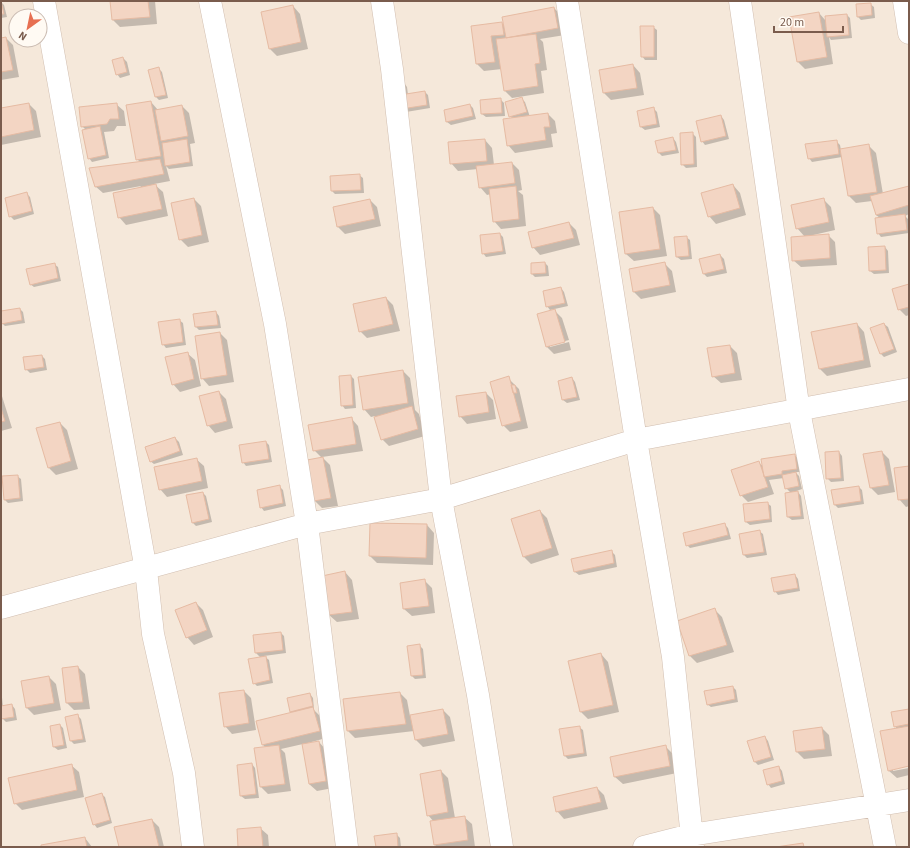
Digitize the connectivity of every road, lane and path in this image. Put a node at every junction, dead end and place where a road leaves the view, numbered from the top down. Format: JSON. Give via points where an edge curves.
{"nodes":[{"id":1,"x":44,"y":1,"type":"edge"},
{"id":2,"x":210,"y":1,"type":"edge"},
{"id":3,"x":382,"y":1,"type":"edge"},
{"id":4,"x":567,"y":1,"type":"edge"},
{"id":5,"x":740,"y":1,"type":"edge"},
{"id":6,"x":904,"y":1,"type":"edge"},
{"id":7,"x":909,"y":33,"type":"edge"},
{"id":8,"x":909,"y":389,"type":"edge"},
{"id":9,"x":799,"y":411,"type":"junction"},
{"id":10,"x":636,"y":440,"type":"junction"},
{"id":11,"x":441,"y":499,"type":"junction"},
{"id":12,"x":307,"y":524,"type":"junction"},
{"id":13,"x":146,"y":570,"type":"junction"},
{"id":14,"x":1,"y":608,"type":"edge"},
{"id":15,"x":909,"y":800,"type":"edge"},
{"id":16,"x":876,"y":806,"type":"junction"},
{"id":17,"x":692,"y":841,"type":"edge"},
{"id":18,"x":193,"y":847,"type":"edge"},
{"id":19,"x":347,"y":847,"type":"edge"},
{"id":20,"x":502,"y":847,"type":"edge"},
{"id":21,"x":644,"y":847,"type":"edge"},
{"id":22,"x":885,"y":847,"type":"edge"}],
"edges":[{"from":1,"to":13,"type":"street"},
{"from":2,"to":12,"type":"street","via":[[275,324]]},
{"from":3,"to":11,"type":"street"},
{"from":4,"to":10,"type":"street"},
{"from":5,"to":9,"type":"street"},
{"from":6,"to":7,"type":"street"},
{"from":8,"to":9,"type":"street"},
{"from":9,"to":10,"type":"street"},
{"from":9,"to":16,"type":"street"},
{"from":10,"to":11,"type":"street"},
{"from":10,"to":17,"type":"street","via":[[673,657]]},
{"from":11,"to":12,"type":"street"},
{"from":11,"to":20,"type":"street","via":[[478,695]]},
{"from":12,"to":13,"type":"street"},
{"from":12,"to":19,"type":"street"},
{"from":13,"to":14,"type":"street"},
{"from":13,"to":18,"type":"street","via":[[153,634],[184,773]]},
{"from":15,"to":16,"type":"street"},
{"from":16,"to":17,"type":"street"},
{"from":16,"to":22,"type":"street"},
{"from":17,"to":21,"type":"street"}]}
